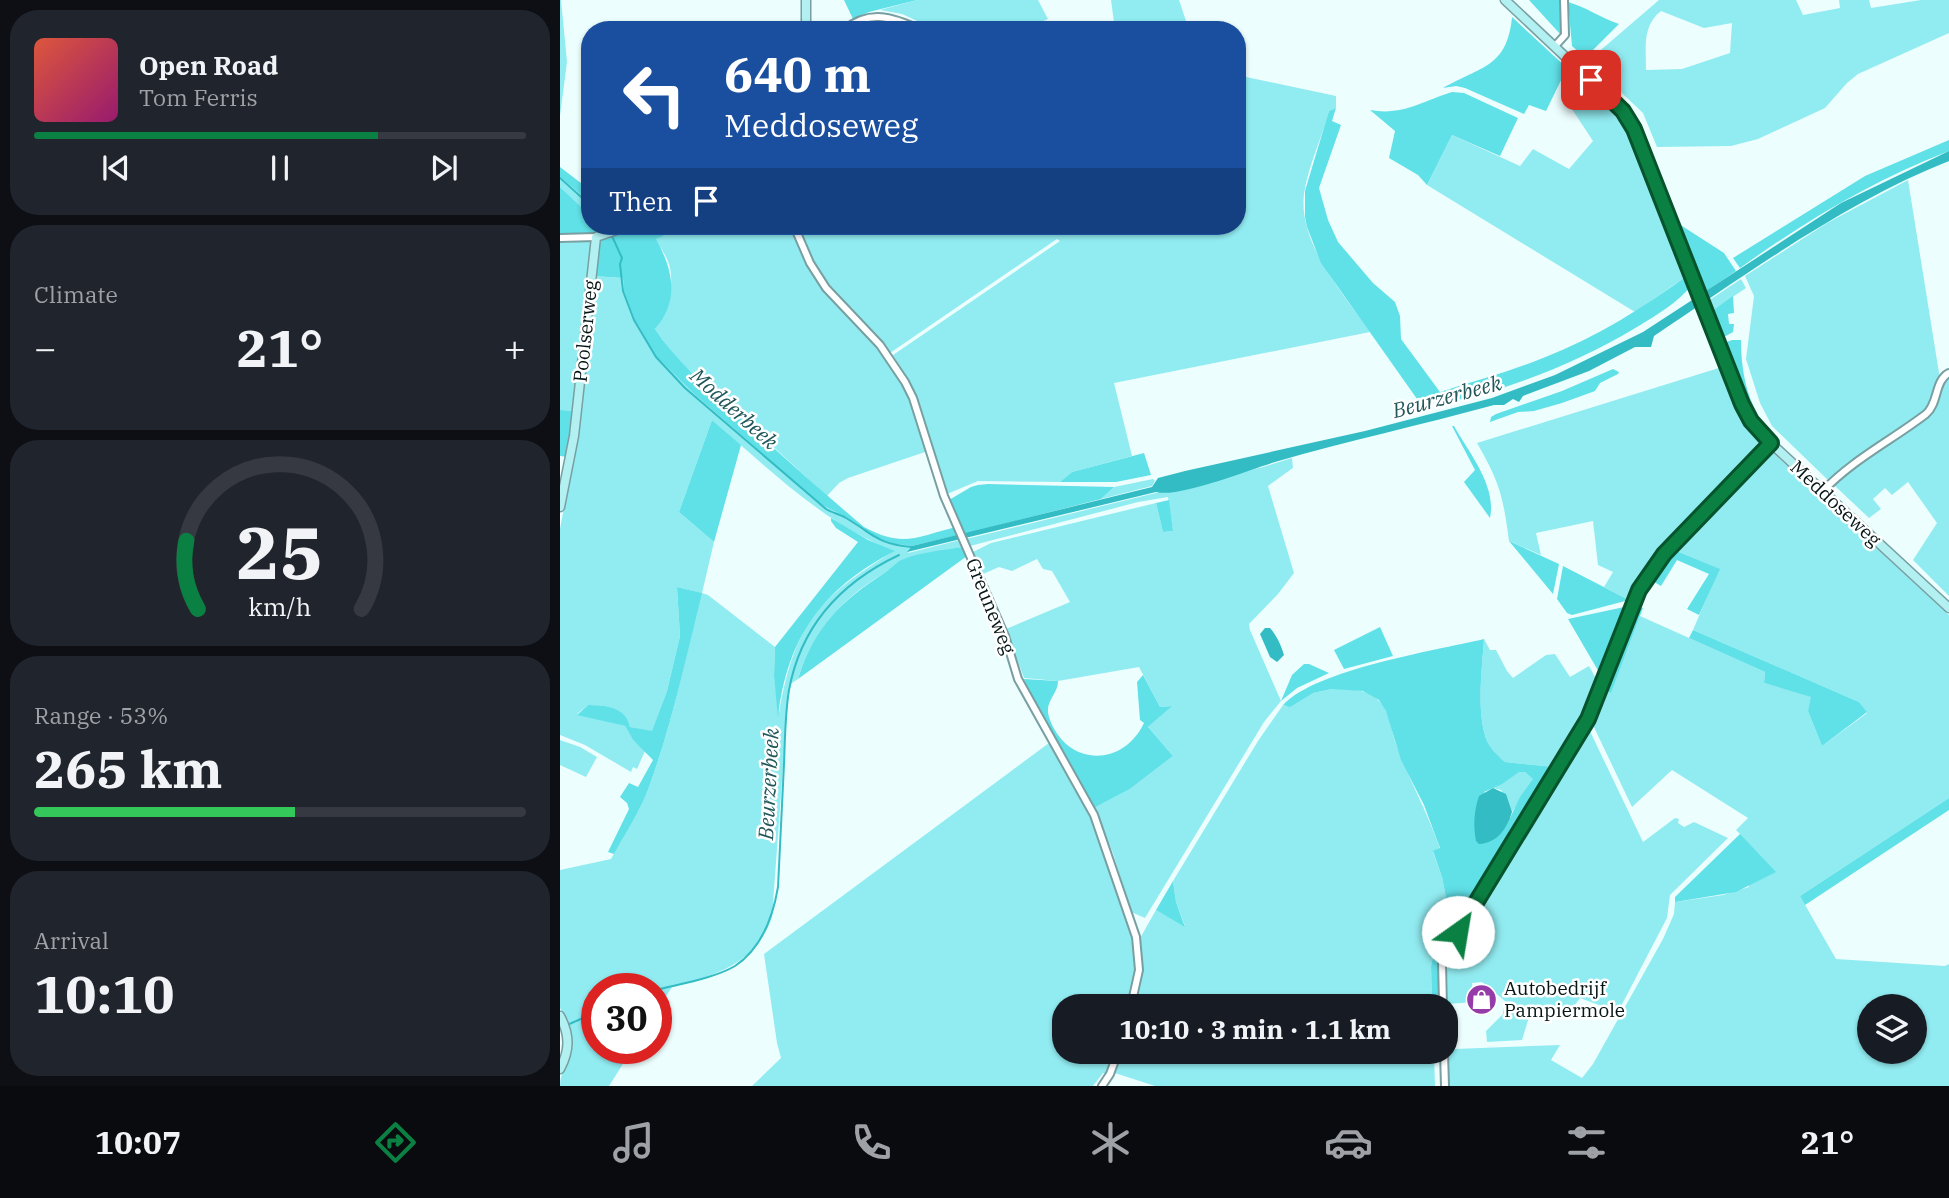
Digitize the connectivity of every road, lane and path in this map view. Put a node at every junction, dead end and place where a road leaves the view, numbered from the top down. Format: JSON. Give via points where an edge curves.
{"nodes":[{"id":1,"x":806,"y":0,"type":"edge"},
{"id":2,"x":1505,"y":0,"type":"edge"},
{"id":3,"x":1563,"y":0,"type":"edge"},
{"id":4,"x":806,"y":21,"type":"edge"},
{"id":5,"x":858,"y":21,"type":"edge"},
{"id":6,"x":899,"y":21,"type":"edge"},
{"id":7,"x":1555,"y":46,"type":"junction"},
{"id":8,"x":604,"y":235,"type":"edge"},
{"id":9,"x":798,"y":235,"type":"edge"},
{"id":10,"x":600,"y":236,"type":"junction"},
{"id":11,"x":560,"y":238,"type":"edge"},
{"id":12,"x":1949,"y":373,"type":"edge"},
{"id":13,"x":1771,"y":443,"type":"junction"},
{"id":14,"x":1822,"y":492,"type":"junction"},
{"id":15,"x":560,"y":507,"type":"edge"},
{"id":16,"x":1949,"y":608,"type":"edge"},
{"id":17,"x":1134,"y":994,"type":"edge"},
{"id":18,"x":1442,"y":994,"type":"edge"},
{"id":19,"x":562,"y":1022,"type":"edge"},
{"id":20,"x":1114,"y":1064,"type":"edge"},
{"id":21,"x":1444,"y":1064,"type":"edge"},
{"id":22,"x":560,"y":1069,"type":"edge"},
{"id":23,"x":1101,"y":1086,"type":"edge"},
{"id":24,"x":1445,"y":1086,"type":"edge"}],
"edges":[{"from":1,"to":4,"type":"street"},
{"from":2,"to":7,"type":"street","name":"Meddoseweg"},
{"from":3,"to":7,"type":"street","via":[[1565,35]]},
{"from":5,"to":6,"type":"street","via":[[878,15]]},
{"from":7,"to":13,"type":"street","name":"Meddoseweg","via":[[1631,122],[1742,404]]},
{"from":8,"to":10,"type":"street"},
{"from":9,"to":17,"type":"street","name":"Greuneweg","via":[[818,277],[880,345],[913,398],[944,496],[1005,636],[1024,692],[1102,832],[1138,948]]},
{"from":10,"to":11,"type":"street"},
{"from":10,"to":15,"type":"street","name":"Poolserweg"},
{"from":12,"to":14,"type":"street","via":[[1942,377],[1927,413],[1877,446]]},
{"from":13,"to":14,"type":"street","name":"Meddoseweg"},
{"from":13,"to":18,"type":"street","via":[[1664,554],[1639,590],[1588,719],[1441,961]]},
{"from":14,"to":16,"type":"street","name":"Meddoseweg"},
{"from":19,"to":22,"type":"street","via":[[568,1052]]},
{"from":20,"to":23,"type":"street"},
{"from":21,"to":24,"type":"street"}]}
